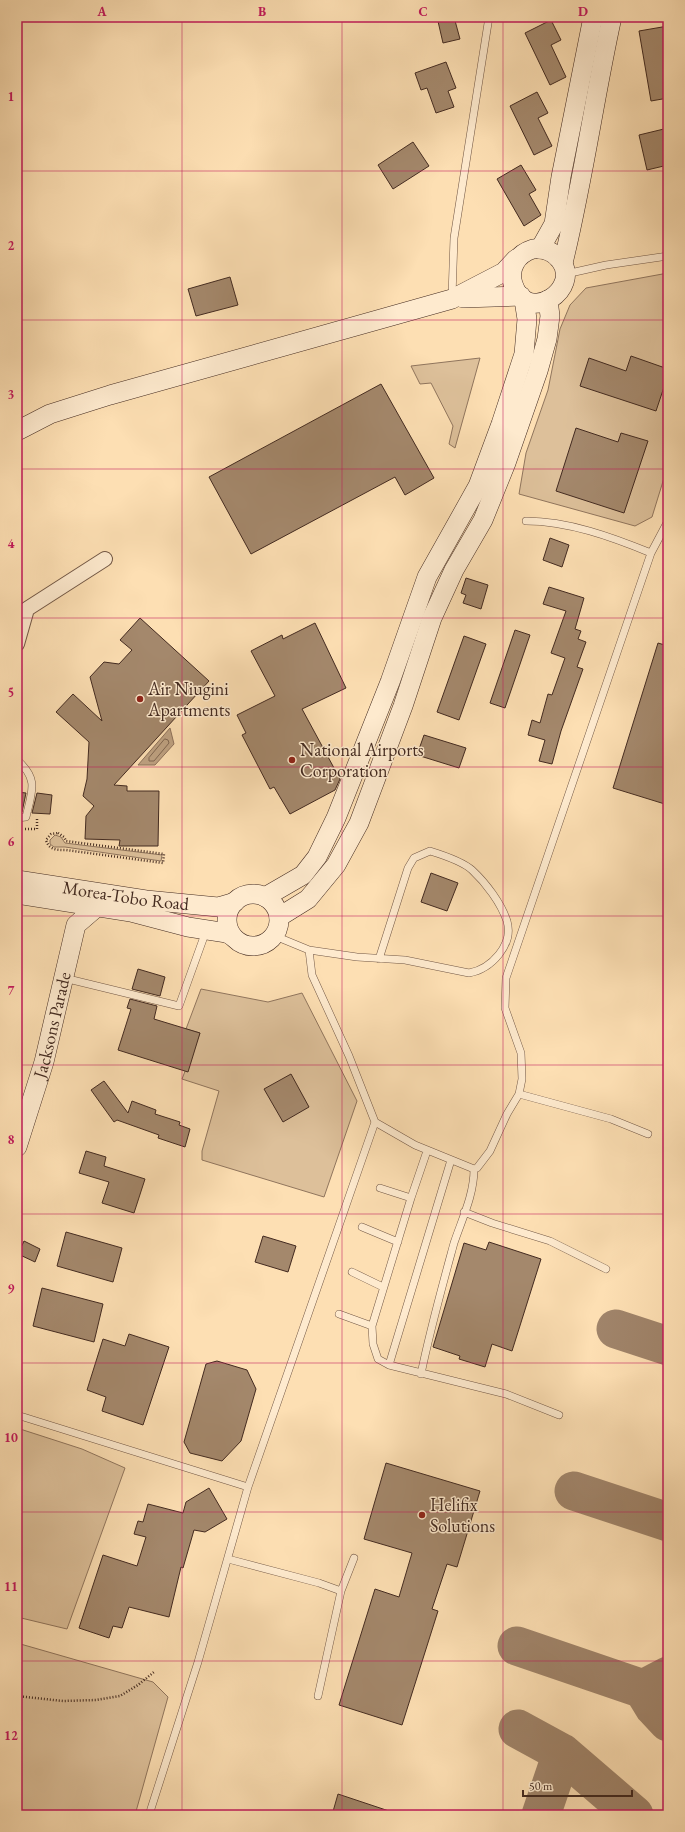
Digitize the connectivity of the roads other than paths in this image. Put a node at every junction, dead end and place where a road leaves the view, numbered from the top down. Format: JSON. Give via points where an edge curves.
{"nodes":[{"id":1,"x":489,"y":17,"type":"edge"},
{"id":2,"x":593,"y":17,"type":"edge"},
{"id":3,"x":612,"y":17,"type":"edge"},
{"id":4,"x":540,"y":248,"type":"junction"},
{"id":5,"x":668,"y":256,"type":"edge"},
{"id":6,"x":516,"y":259,"type":"junction"},
{"id":7,"x":564,"y":269,"type":"junction"},
{"id":8,"x":523,"y":298,"type":"junction"},
{"id":9,"x":452,"y":299,"type":"junction"},
{"id":10,"x":548,"y":300,"type":"junction"},
{"id":11,"x":17,"y":431,"type":"edge"},
{"id":12,"x":526,"y":521,"type":"dead end"},
{"id":13,"x":668,"y":521,"type":"edge"},
{"id":14,"x":651,"y":553,"type":"junction"},
{"id":15,"x":105,"y":559,"type":"dead end"},
{"id":16,"x":17,"y":644,"type":"edge"},
{"id":17,"x":17,"y":760,"type":"edge"},
{"id":18,"x":17,"y":818,"type":"edge"},
{"id":19,"x":17,"y":880,"type":"edge"},
{"id":20,"x":17,"y":894,"type":"edge"},
{"id":21,"x":265,"y":897,"type":"junction"},
{"id":22,"x":59,"y":900,"type":"junction"},
{"id":23,"x":235,"y":902,"type":"junction"},
{"id":24,"x":98,"y":906,"type":"junction"},
{"id":25,"x":279,"y":917,"type":"junction"},
{"id":26,"x":76,"y":925,"type":"junction"},
{"id":27,"x":207,"y":929,"type":"junction"},
{"id":28,"x":232,"y":936,"type":"junction"},
{"id":29,"x":275,"y":936,"type":"junction"},
{"id":30,"x":309,"y":950,"type":"junction"},
{"id":31,"x":379,"y":959,"type":"junction"},
{"id":32,"x":64,"y":978,"type":"junction"},
{"id":33,"x":519,"y":1094,"type":"junction"},
{"id":34,"x":375,"y":1122,"type":"junction"},
{"id":35,"x":648,"y":1134,"type":"dead end"},
{"id":36,"x":17,"y":1147,"type":"edge"},
{"id":37,"x":428,"y":1151,"type":"junction"},
{"id":38,"x":451,"y":1160,"type":"junction"},
{"id":39,"x":474,"y":1169,"type":"junction"},
{"id":40,"x":380,"y":1188,"type":"dead end"},
{"id":41,"x":411,"y":1198,"type":"junction"},
{"id":42,"x":464,"y":1212,"type":"junction"},
{"id":43,"x":362,"y":1227,"type":"dead end"},
{"id":44,"x":398,"y":1242,"type":"junction"},
{"id":45,"x":606,"y":1269,"type":"dead end"},
{"id":46,"x":352,"y":1272,"type":"dead end"},
{"id":47,"x":383,"y":1287,"type":"junction"},
{"id":48,"x":339,"y":1314,"type":"dead end"},
{"id":49,"x":372,"y":1326,"type":"junction"},
{"id":50,"x":389,"y":1365,"type":"junction"},
{"id":51,"x":421,"y":1374,"type":"junction"},
{"id":52,"x":17,"y":1415,"type":"edge"},
{"id":53,"x":559,"y":1415,"type":"dead end"},
{"id":54,"x":248,"y":1487,"type":"junction"},
{"id":55,"x":354,"y":1558,"type":"dead end"},
{"id":56,"x":228,"y":1559,"type":"junction"},
{"id":57,"x":341,"y":1591,"type":"junction"},
{"id":58,"x":318,"y":1696,"type":"dead end"},
{"id":59,"x":150,"y":1815,"type":"edge"}],
"edges":[{"from":1,"to":9,"type":"lane","via":[[454,238]]},
{"from":2,"to":4,"type":"main road","via":[[554,224]]},
{"from":3,"to":7,"type":"main road","via":[[596,85]]},
{"from":4,"to":6,"type":"main road","via":[[527,251]]},
{"from":4,"to":7,"type":"main road","via":[[552,253]]},
{"from":5,"to":7,"type":"lane"},
{"from":6,"to":8,"type":"main road","via":[[512,279]]},
{"from":6,"to":9,"type":"main road","via":[[504,272]]},
{"from":7,"to":10,"type":"main road","via":[[563,285],[557,294]]},
{"from":8,"to":9,"type":"main road","via":[[498,296]]},
{"from":8,"to":10,"type":"main road","via":[[529,303],[540,304]]},
{"from":8,"to":21,"type":"main road","via":[[528,319],[524,354],[501,424],[478,486],[427,577],[390,682],[336,818],[316,857],[303,875]]},
{"from":9,"to":11,"type":"main road","via":[[110,395],[50,414]]},
{"from":10,"to":25,"type":"main road","via":[[550,316],[547,339],[506,463],[483,520],[454,570],[432,618],[403,706],[359,823],[336,865],[308,899]]},
{"from":12,"to":14,"type":"lane","via":[[545,521],[578,528]]},
{"from":13,"to":14,"type":"lane"},
{"from":14,"to":33,"type":"lane","via":[[506,978],[505,1008],[521,1053],[522,1079]]},
{"from":15,"to":16,"type":"street","via":[[27,609]]},
{"from":17,"to":18,"type":"lane","via":[[27,768],[33,784],[26,816]]},
{"from":19,"to":23,"type":"main road","name":"Morea-Tobo Road","via":[[146,900],[218,907]]},
{"from":20,"to":22,"type":"main road","name":"Morea-Tobo Road"},
{"from":21,"to":23,"type":"main road","via":[[254,894],[244,896]]},
{"from":21,"to":25,"type":"main road","via":[[274,905]]},
{"from":22,"to":24,"type":"main road","name":"Morea-Tobo Road"},
{"from":22,"to":26,"type":"main road"},
{"from":23,"to":28,"type":"main road","via":[[229,909],[227,919]]},
{"from":24,"to":26,"type":"main road"},
{"from":24,"to":27,"type":"main road","name":"Morea-Tobo Road"},
{"from":25,"to":29,"type":"main road","via":[[279,927]]},
{"from":26,"to":32,"type":"main road","name":"Jacksons Parade"},
{"from":27,"to":28,"type":"main road","name":"Morea-Tobo Road"},
{"from":27,"to":32,"type":"lane","via":[[179,1006]]},
{"from":28,"to":29,"type":"main road","via":[[240,943],[259,946]]},
{"from":29,"to":30,"type":"lane"},
{"from":30,"to":31,"type":"lane"},
{"from":30,"to":34,"type":"lane","via":[[312,974]]},
{"from":31,"to":31,"type":"lane","via":[[408,868],[414,858],[430,851],[471,869],[495,898],[507,922],[504,948],[489,965],[478,971],[469,973],[405,960]]},
{"from":32,"to":36,"type":"main road","name":"Jacksons Parade","via":[[44,1062]]},
{"from":33,"to":35,"type":"lane","via":[[611,1119]]},
{"from":33,"to":39,"type":"lane","via":[[490,1151],[481,1165]]},
{"from":34,"to":37,"type":"lane"},
{"from":34,"to":54,"type":"lane"},
{"from":37,"to":38,"type":"lane"},
{"from":37,"to":41,"type":"lane"},
{"from":38,"to":39,"type":"lane"},
{"from":38,"to":50,"type":"lane"},
{"from":39,"to":42,"type":"lane","via":[[474,1186]]},
{"from":40,"to":41,"type":"lane"},
{"from":41,"to":44,"type":"lane"},
{"from":42,"to":45,"type":"lane","via":[[550,1240]]},
{"from":42,"to":51,"type":"lane","via":[[431,1327]]},
{"from":43,"to":44,"type":"lane"},
{"from":44,"to":47,"type":"lane"},
{"from":46,"to":47,"type":"lane"},
{"from":47,"to":49,"type":"lane"},
{"from":48,"to":49,"type":"lane"},
{"from":49,"to":50,"type":"lane","via":[[378,1359]]},
{"from":50,"to":51,"type":"lane"},
{"from":51,"to":53,"type":"lane","via":[[506,1394]]},
{"from":52,"to":54,"type":"lane"},
{"from":54,"to":56,"type":"lane"},
{"from":55,"to":57,"type":"lane"},
{"from":56,"to":57,"type":"lane"},
{"from":56,"to":59,"type":"lane"},
{"from":57,"to":58,"type":"lane"}]}
